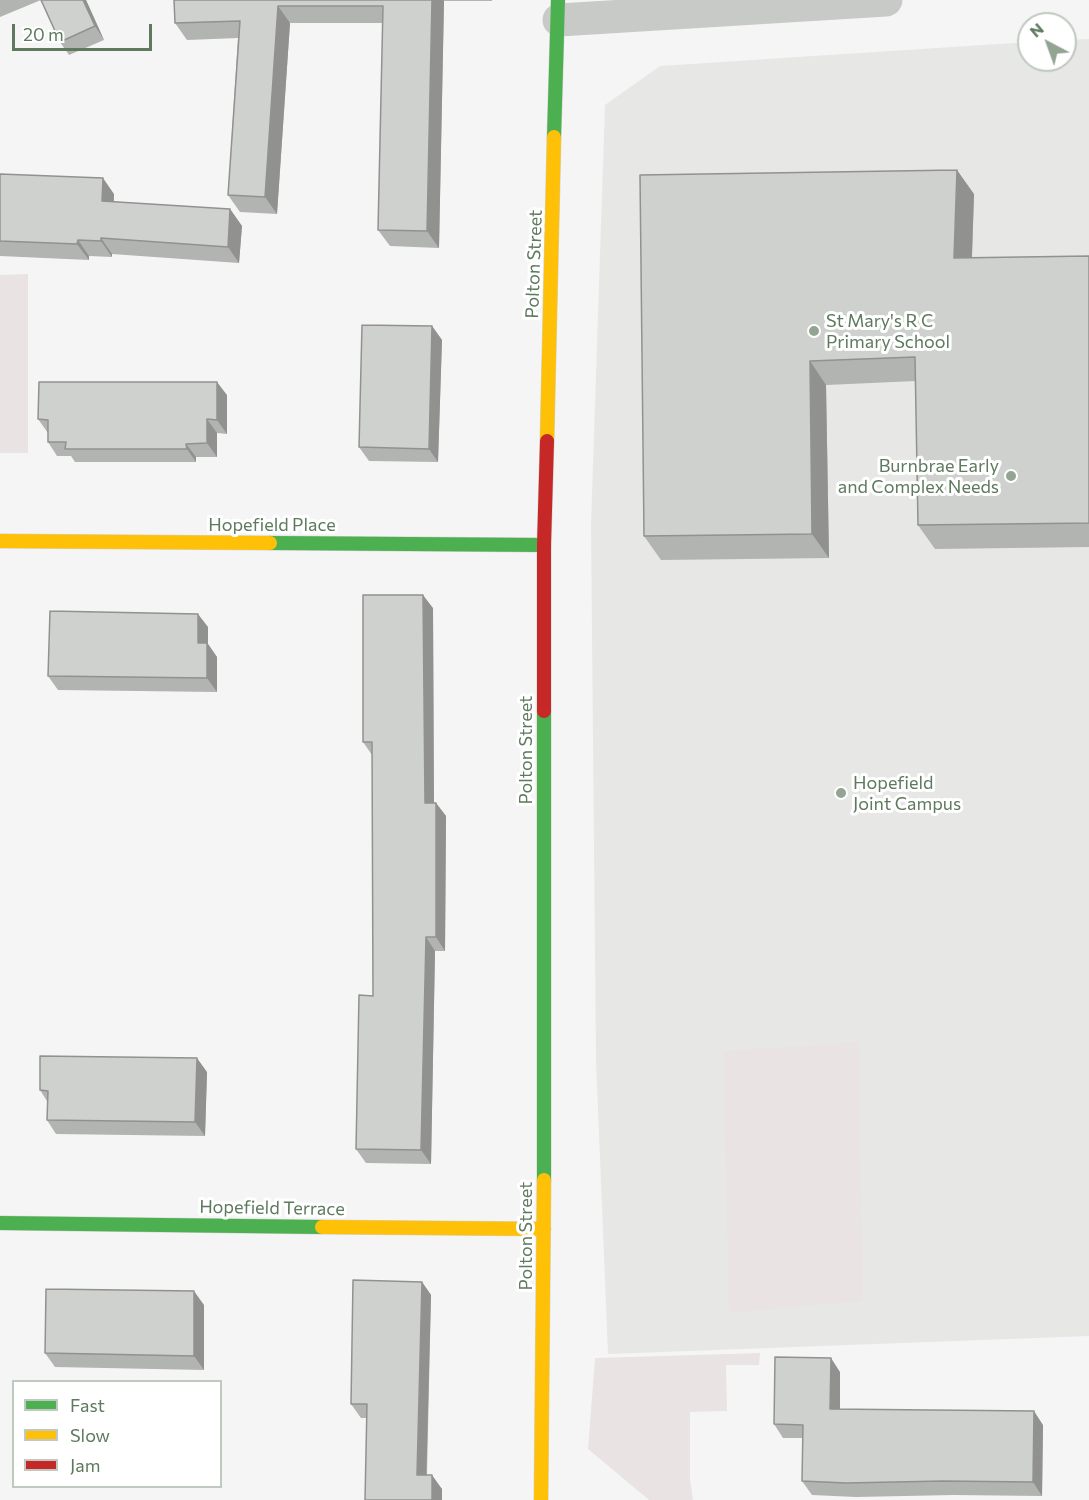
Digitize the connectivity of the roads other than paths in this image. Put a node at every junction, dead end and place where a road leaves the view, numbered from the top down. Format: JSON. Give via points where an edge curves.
{"nodes":[{"id":1,"x":886,"y":0,"type":"edge"},
{"id":2,"x":559,"y":10,"type":"edge"},
{"id":3,"x":0,"y":541,"type":"edge"},
{"id":4,"x":544,"y":545,"type":"junction"},
{"id":5,"x":0,"y":1223,"type":"edge"},
{"id":6,"x":544,"y":1229,"type":"junction"},
{"id":7,"x":541,"y":1500,"type":"edge"}],
"edges":[{"from":1,"to":2,"type":"street"},
{"from":2,"to":4,"type":"main road","name":"Polton Street"},
{"from":3,"to":4,"type":"main road","name":"Hopefield Place"},
{"from":4,"to":6,"type":"main road","name":"Polton Street"},
{"from":5,"to":6,"type":"main road","name":"Hopefield Terrace"},
{"from":6,"to":7,"type":"main road","name":"Polton Street"}]}
